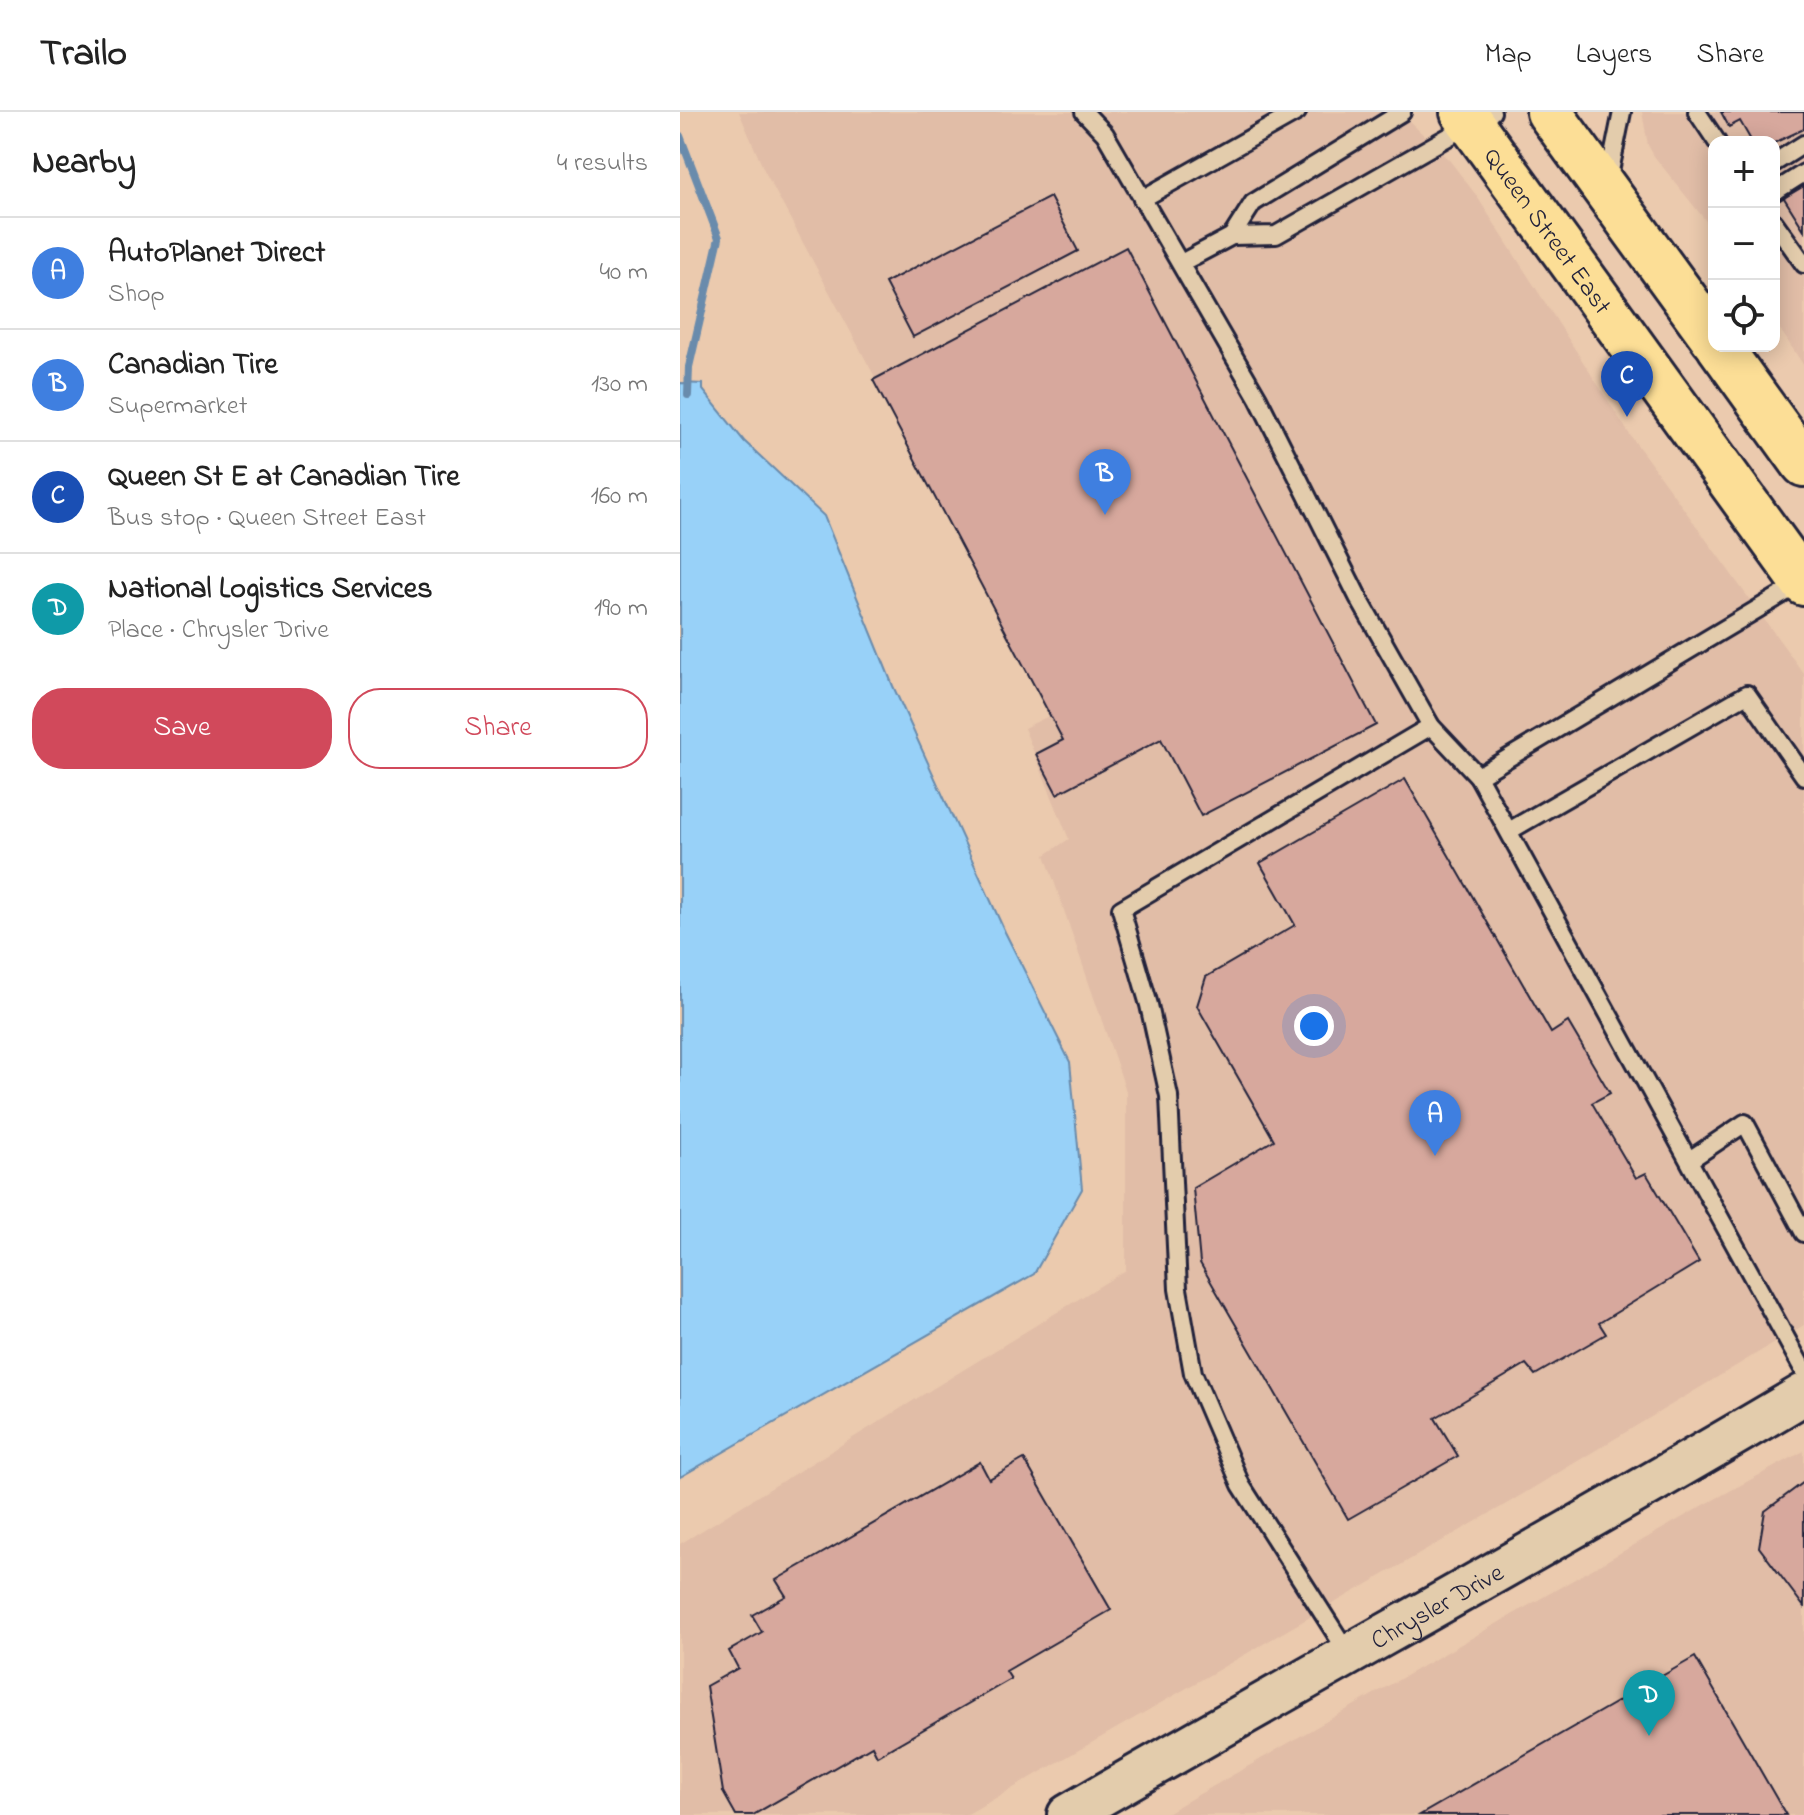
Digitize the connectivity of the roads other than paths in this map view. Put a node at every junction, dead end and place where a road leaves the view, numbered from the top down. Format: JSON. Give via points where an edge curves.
{"nodes":[{"id":1,"x":1084,"y":112,"type":"edge"},
{"id":2,"x":1297,"y":112,"type":"edge"},
{"id":3,"x":1402,"y":112,"type":"edge"},
{"id":4,"x":1549,"y":112,"type":"edge"},
{"id":5,"x":1622,"y":112,"type":"edge"},
{"id":6,"x":1697,"y":112,"type":"edge"},
{"id":7,"x":1475,"y":116,"type":"edge"},
{"id":8,"x":1379,"y":119,"type":"edge"},
{"id":9,"x":1713,"y":136,"type":"edge"},
{"id":10,"x":1804,"y":144,"type":"edge"},
{"id":11,"x":1780,"y":159,"type":"edge"},
{"id":12,"x":1804,"y":173,"type":"edge"},
{"id":13,"x":1780,"y":188,"type":"edge"},
{"id":14,"x":1606,"y":190,"type":"junction"},
{"id":15,"x":1142,"y":199,"type":"junction"},
{"id":16,"x":1780,"y":230,"type":"edge"},
{"id":17,"x":1232,"y":236,"type":"junction"},
{"id":18,"x":1181,"y":263,"type":"junction"},
{"id":19,"x":1804,"y":264,"type":"edge"},
{"id":20,"x":1708,"y":331,"type":"edge"},
{"id":21,"x":1723,"y":352,"type":"edge"},
{"id":22,"x":1804,"y":464,"type":"edge"},
{"id":23,"x":1803,"y":582,"type":"edge"},
{"id":24,"x":1431,"y":726,"type":"junction"},
{"id":25,"x":1478,"y":776,"type":"junction"},
{"id":26,"x":1804,"y":776,"type":"edge"},
{"id":27,"x":1509,"y":831,"type":"junction"},
{"id":28,"x":1691,"y":1159,"type":"junction"},
{"id":29,"x":1804,"y":1233,"type":"edge"},
{"id":30,"x":1804,"y":1371,"type":"edge"},
{"id":31,"x":1804,"y":1394,"type":"edge"},
{"id":32,"x":1348,"y":1653,"type":"junction"},
{"id":33,"x":1068,"y":1815,"type":"edge"}],
"edges":[{"from":1,"to":15,"type":"lane","via":[[1105,134]]},
{"from":2,"to":15,"type":"lane"},
{"from":3,"to":8,"type":"lane"},
{"from":4,"to":14,"type":"main road"},
{"from":5,"to":14,"type":"lane"},
{"from":6,"to":9,"type":"lane"},
{"from":7,"to":17,"type":"lane","via":[[1276,235]]},
{"from":7,"to":23,"type":"main road","name":"Queen Street East"},
{"from":8,"to":17,"type":"lane","via":[[1253,203]]},
{"from":10,"to":11,"type":"lane"},
{"from":12,"to":13,"type":"lane"},
{"from":14,"to":20,"type":"main road"},
{"from":15,"to":18,"type":"lane"},
{"from":16,"to":19,"type":"lane"},
{"from":17,"to":18,"type":"lane"},
{"from":18,"to":24,"type":"lane"},
{"from":21,"to":22,"type":"main road"},
{"from":23,"to":25,"type":"lane"},
{"from":24,"to":25,"type":"lane"},
{"from":24,"to":32,"type":"lane","via":[[1121,909],[1169,1096],[1178,1289],[1193,1373],[1241,1485]]},
{"from":25,"to":27,"type":"lane"},
{"from":26,"to":27,"type":"lane","via":[[1747,694]]},
{"from":27,"to":28,"type":"lane"},
{"from":28,"to":29,"type":"lane","via":[[1745,1123]]},
{"from":28,"to":30,"type":"lane"},
{"from":31,"to":32,"type":"street","name":"Chrysler Drive","via":[[1652,1485]]},
{"from":32,"to":33,"type":"street","name":"Chrysler Drive"}]}
